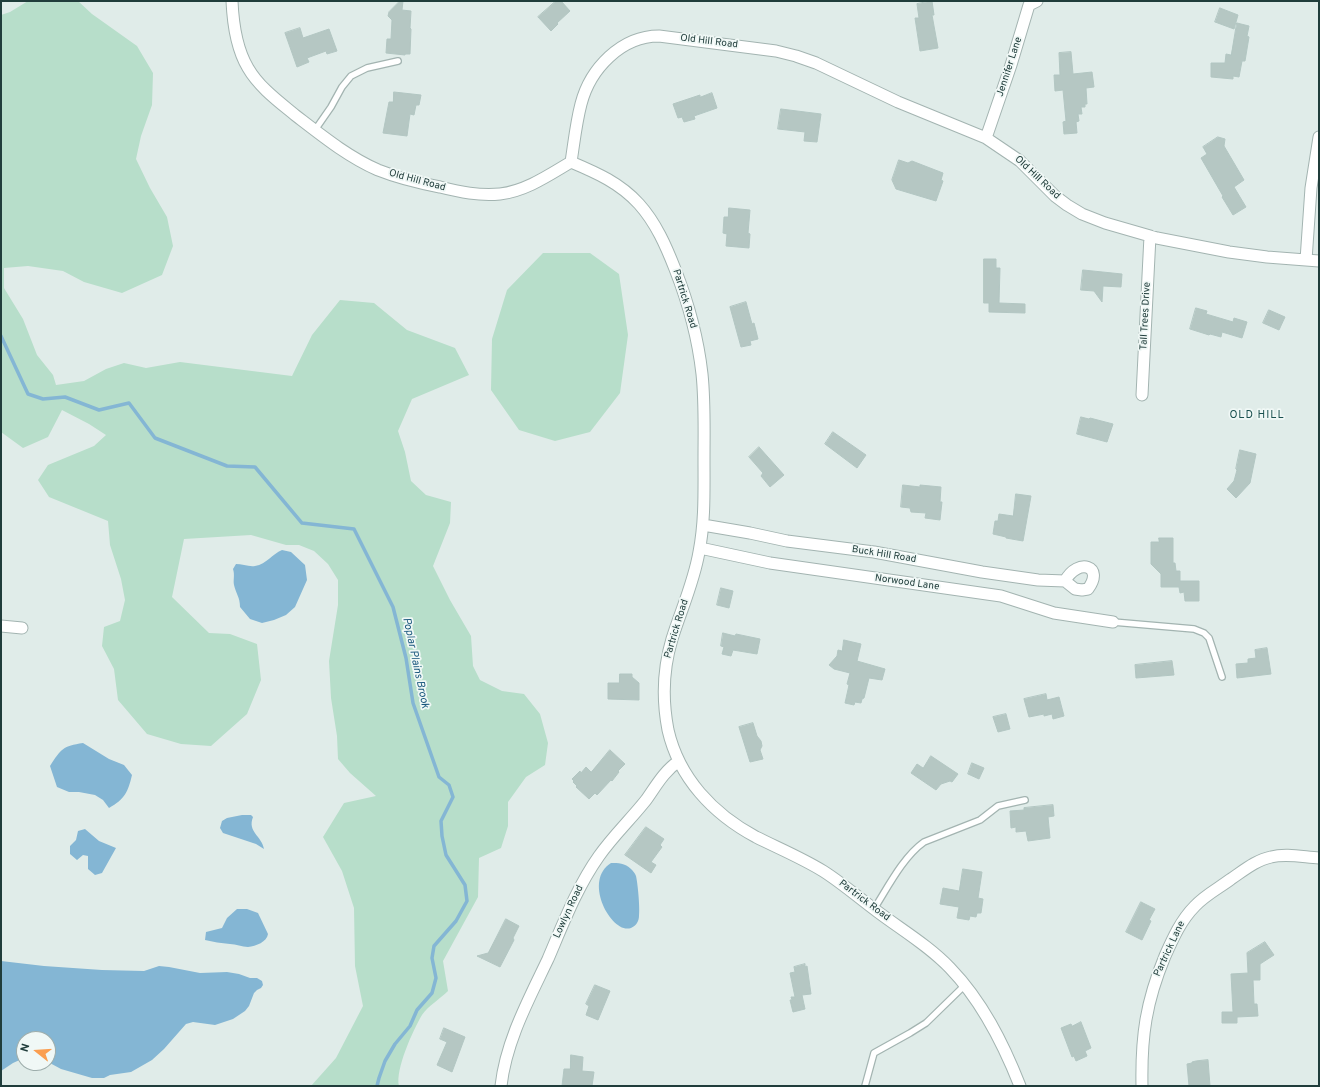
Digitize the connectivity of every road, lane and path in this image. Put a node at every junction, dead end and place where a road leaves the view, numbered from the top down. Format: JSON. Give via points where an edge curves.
{"nodes":[{"id":1,"x":232,"y":1,"type":"edge"},
{"id":2,"x":1037,"y":1,"type":"edge"},
{"id":3,"x":398,"y":61,"type":"dead end"},
{"id":4,"x":315,"y":130,"type":"junction"},
{"id":5,"x":1319,"y":137,"type":"edge"},
{"id":6,"x":986,"y":138,"type":"junction"},
{"id":7,"x":571,"y":162,"type":"junction"},
{"id":8,"x":1150,"y":236,"type":"junction"},
{"id":9,"x":1306,"y":260,"type":"junction"},
{"id":10,"x":1319,"y":261,"type":"edge"},
{"id":11,"x":1142,"y":395,"type":"dead end"},
{"id":12,"x":704,"y":525,"type":"junction"},
{"id":13,"x":700,"y":548,"type":"junction"},
{"id":14,"x":1065,"y":581,"type":"dead end"},
{"id":15,"x":1113,"y":622,"type":"joint"},
{"id":16,"x":1,"y":626,"type":"edge"},
{"id":17,"x":22,"y":628,"type":"dead end"},
{"id":18,"x":1222,"y":677,"type":"dead end"},
{"id":19,"x":679,"y":761,"type":"junction"},
{"id":20,"x":1025,"y":800,"type":"dead end"},
{"id":21,"x":1319,"y":858,"type":"edge"},
{"id":22,"x":874,"y":909,"type":"junction"},
{"id":23,"x":965,"y":985,"type":"junction"},
{"id":24,"x":501,"y":1086,"type":"edge"},
{"id":25,"x":865,"y":1086,"type":"edge"},
{"id":26,"x":1020,"y":1086,"type":"edge"},
{"id":27,"x":1142,"y":1086,"type":"edge"}],
"edges":[{"from":1,"to":4,"type":"street","name":"Old Hill Road","via":[[237,40],[252,74],[275,98]]},
{"from":2,"to":6,"type":"street","name":"Jennifer Lane","via":[[1029,5]]},
{"from":3,"to":4,"type":"lane","via":[[367,68],[352,76],[342,86],[332,107]]},
{"from":4,"to":7,"type":"street","name":"Old Hill Road","via":[[353,157],[378,170],[467,193],[485,195],[512,192],[545,178]]},
{"from":5,"to":9,"type":"street","via":[[1311,188]]},
{"from":6,"to":7,"type":"street","name":"Old Hill Road","via":[[796,56],[762,49],[652,36],[634,40],[620,48],[606,60],[593,77],[581,105]]},
{"from":6,"to":8,"type":"street","name":"Old Hill Road","via":[[1020,161],[1055,196],[1075,210],[1105,223]]},
{"from":7,"to":12,"type":"street","name":"Partrick Road","via":[[623,188],[640,205],[656,227],[679,280],[694,331],[702,373]]},
{"from":8,"to":9,"type":"street","name":"Old Hill Road","via":[[1248,255]]},
{"from":8,"to":11,"type":"street","name":"Tall Trees Drive"},
{"from":9,"to":10,"type":"street","name":"Old Hill Road"},
{"from":12,"to":13,"type":"street","name":"Partrick Road"},
{"from":12,"to":14,"type":"street","name":"Buck Hill Road","via":[[750,532],[787,542],[874,552],[1017,577]]},
{"from":13,"to":15,"type":"street","name":"Norwood Lane","via":[[770,563],[1001,596],[1054,614]]},
{"from":13,"to":19,"type":"street","name":"Partrick Road","via":[[671,641],[664,676],[670,739]]},
{"from":15,"to":18,"type":"lane","via":[[1204,632],[1211,642]]},
{"from":16,"to":17,"type":"street"},
{"from":19,"to":22,"type":"street","name":"Partrick Road","via":[[697,790],[724,816],[754,836],[822,870]]},
{"from":19,"to":24,"type":"street","name":"Lowlyn Road","via":[[662,776],[646,801],[600,855],[586,878],[522,1016],[509,1049]]},
{"from":20,"to":22,"type":"lane","via":[[998,806],[980,820],[917,847],[902,865]]},
{"from":21,"to":27,"type":"street","name":"Partrick Lane","via":[[1281,855],[1264,859],[1204,898],[1185,917],[1168,948],[1155,981],[1144,1024]]},
{"from":22,"to":23,"type":"street","name":"Partrick Road","via":[[931,951]]},
{"from":23,"to":25,"type":"lane","via":[[926,1023],[874,1053]]},
{"from":23,"to":26,"type":"street","name":"Partrick Road","via":[[1003,1046]]}]}
